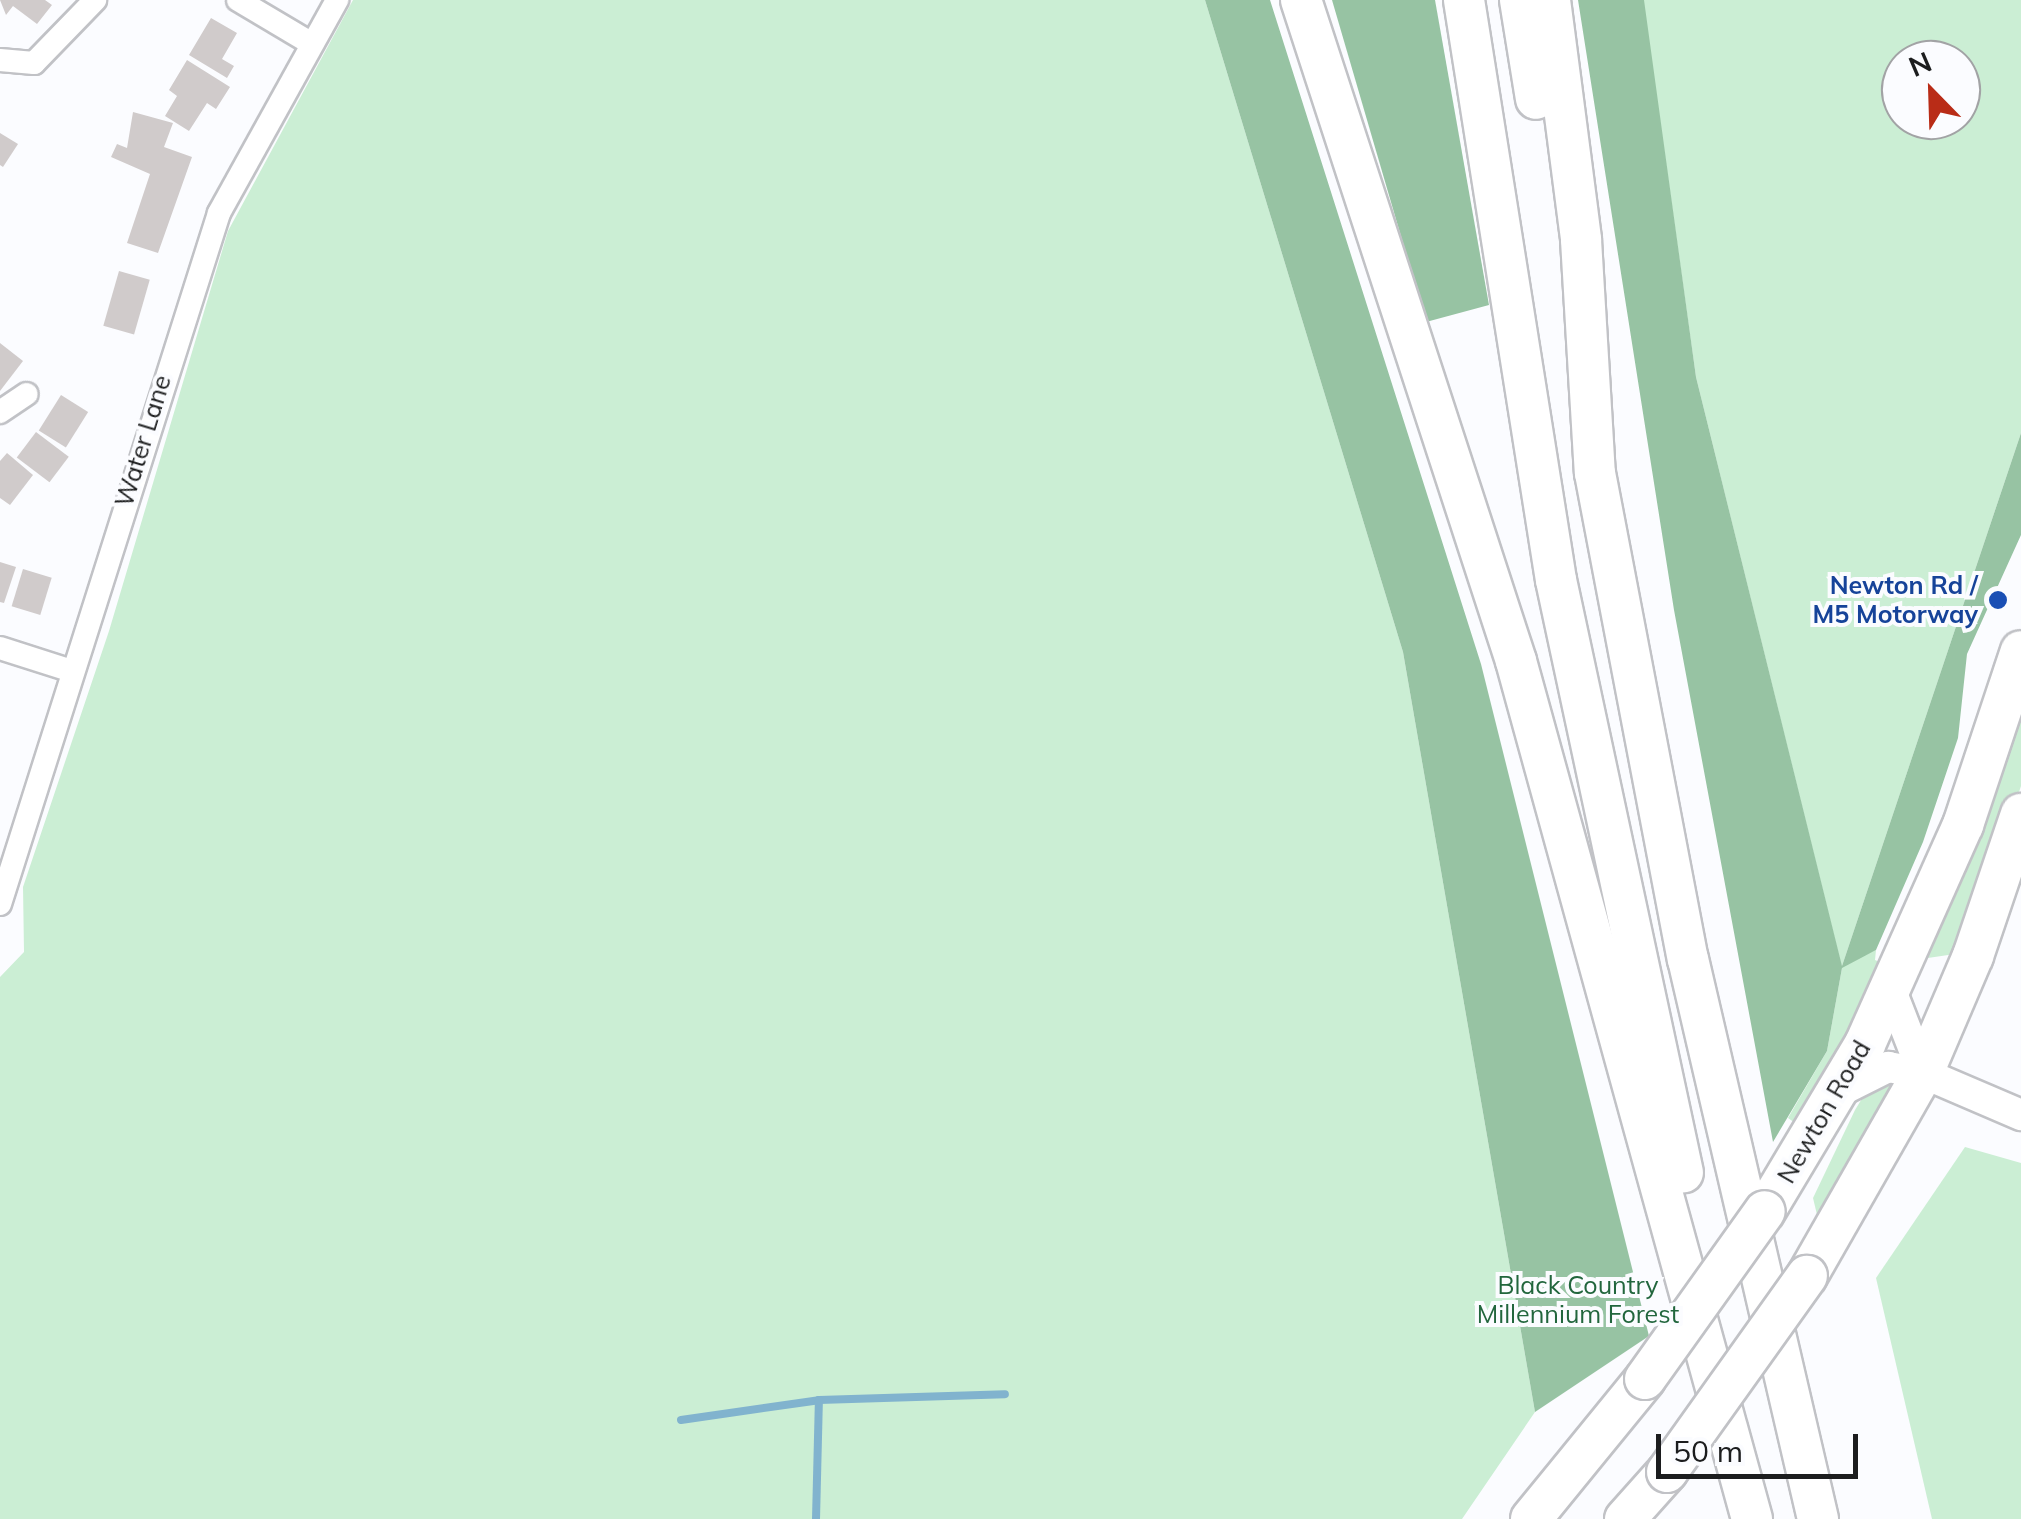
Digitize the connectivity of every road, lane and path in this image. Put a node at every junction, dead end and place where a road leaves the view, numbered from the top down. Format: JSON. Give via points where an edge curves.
{"nodes":[{"id":1,"x":95,"y":0,"type":"edge"},
{"id":2,"x":238,"y":0,"type":"edge"},
{"id":3,"x":337,"y":0,"type":"edge"},
{"id":4,"x":1300,"y":0,"type":"edge"},
{"id":5,"x":1464,"y":0,"type":"edge"},
{"id":6,"x":1520,"y":0,"type":"edge"},
{"id":7,"x":1550,"y":0,"type":"edge"},
{"id":8,"x":312,"y":44,"type":"junction"},
{"id":9,"x":0,"y":60,"type":"edge"},
{"id":10,"x":27,"y":394,"type":"dead end"},
{"id":11,"x":0,"y":412,"type":"edge"},
{"id":12,"x":1592,"y":434,"type":"junction"},
{"id":13,"x":0,"y":648,"type":"edge"},
{"id":14,"x":2020,"y":659,"type":"edge"},
{"id":15,"x":72,"y":671,"type":"junction"},
{"id":16,"x":2021,"y":814,"type":"edge"},
{"id":17,"x":0,"y":904,"type":"edge"},
{"id":18,"x":1890,"y":988,"type":"junction"},
{"id":19,"x":1923,"y":1074,"type":"junction"},
{"id":20,"x":1840,"y":1091,"type":"junction"},
{"id":21,"x":2021,"y":1114,"type":"edge"},
{"id":22,"x":1531,"y":1519,"type":"edge"},
{"id":23,"x":1624,"y":1519,"type":"edge"},
{"id":24,"x":1756,"y":1519,"type":"edge"},
{"id":25,"x":1818,"y":1519,"type":"edge"}],
"edges":[{"from":1,"to":9,"type":"street","via":[[34,64]]},
{"from":2,"to":8,"type":"street"},
{"from":3,"to":8,"type":"street","name":"Water Lane"},
{"from":4,"to":24,"type":"highway","via":[[1516,660]]},
{"from":5,"to":24,"type":"highway","via":[[1556,580]]},
{"from":6,"to":12,"type":"highway"},
{"from":7,"to":12,"type":"highway","via":[[1582,240]]},
{"from":8,"to":15,"type":"street","name":"Water Lane","via":[[219,214]]},
{"from":10,"to":11,"type":"street"},
{"from":12,"to":25,"type":"highway","via":[[1688,960]]},
{"from":13,"to":15,"type":"street"},
{"from":14,"to":18,"type":"highway","name":"Newton Road","via":[[1963,825]]},
{"from":15,"to":17,"type":"street","name":"Water Lane"},
{"from":16,"to":19,"type":"highway"},
{"from":18,"to":19,"type":"street"},
{"from":18,"to":20,"type":"highway","name":"Newton Road"},
{"from":19,"to":20,"type":"street","via":[[1888,1067]]},
{"from":19,"to":21,"type":"street"},
{"from":19,"to":23,"type":"highway","bridge":true,"via":[[1807,1276],[1667,1472]]},
{"from":20,"to":22,"type":"highway","name":"Newton Road","bridge":true,"via":[[1645,1379]]}]}
